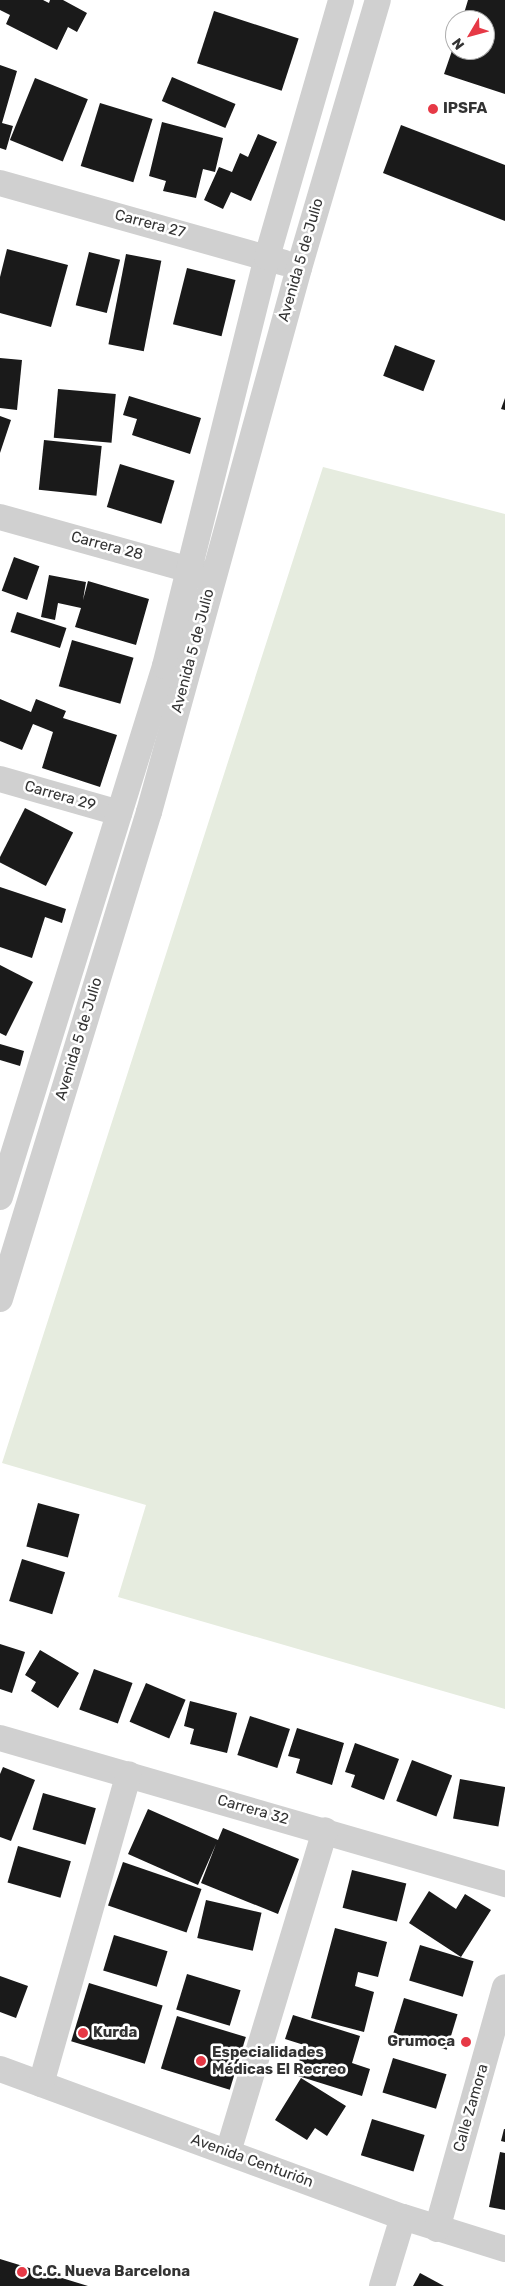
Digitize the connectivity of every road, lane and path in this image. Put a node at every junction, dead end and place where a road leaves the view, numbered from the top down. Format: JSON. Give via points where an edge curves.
{"nodes":[{"id":1,"x":341,"y":0,"type":"edge"},
{"id":2,"x":378,"y":0,"type":"edge"},
{"id":3,"x":0,"y":183,"type":"edge"},
{"id":4,"x":267,"y":257,"type":"junction"},
{"id":5,"x":299,"y":268,"type":"junction"},
{"id":6,"x":0,"y":517,"type":"edge"},
{"id":7,"x":203,"y":573,"type":"junction"},
{"id":8,"x":0,"y":779,"type":"edge"},
{"id":9,"x":119,"y":813,"type":"junction"},
{"id":10,"x":79,"y":942,"type":"junction"},
{"id":11,"x":107,"y":949,"type":"junction"},
{"id":12,"x":0,"y":1197,"type":"edge"},
{"id":13,"x":0,"y":1299,"type":"edge"},
{"id":14,"x":0,"y":1738,"type":"edge"},
{"id":15,"x":129,"y":1774,"type":"junction"},
{"id":16,"x":325,"y":1830,"type":"junction"},
{"id":17,"x":505,"y":1884,"type":"edge"},
{"id":18,"x":505,"y":1986,"type":"edge"},
{"id":19,"x":0,"y":2069,"type":"edge"},
{"id":20,"x":41,"y":2084,"type":"junction"},
{"id":21,"x":228,"y":2152,"type":"junction"},
{"id":22,"x":403,"y":2217,"type":"junction"},
{"id":23,"x":437,"y":2229,"type":"junction"},
{"id":24,"x":505,"y":2248,"type":"edge"},
{"id":25,"x":382,"y":2286,"type":"edge"}],
"edges":[{"from":1,"to":4,"type":"street","name":"Avenida 5 de Julio"},
{"from":2,"to":5,"type":"street","name":"Avenida 5 de Julio"},
{"from":3,"to":4,"type":"street","name":"Carrera 27"},
{"from":4,"to":5,"type":"street","name":"Carrera 27"},
{"from":4,"to":7,"type":"street","name":"Avenida 5 de Julio"},
{"from":5,"to":7,"type":"street","name":"Avenida 5 de Julio"},
{"from":6,"to":7,"type":"street","name":"Carrera 28"},
{"from":7,"to":9,"type":"street","name":"Avenida 5 de Julio"},
{"from":7,"to":11,"type":"street","name":"Avenida 5 de Julio","via":[[149,812]]},
{"from":8,"to":9,"type":"street","name":"Carrera 29"},
{"from":9,"to":10,"type":"street","name":"Avenida 5 de Julio"},
{"from":10,"to":11,"type":"street"},
{"from":10,"to":12,"type":"street","name":"Avenida 5 de Julio"},
{"from":11,"to":13,"type":"street","name":"Avenida 5 de Julio"},
{"from":14,"to":15,"type":"street","name":"Carrera 32"},
{"from":15,"to":16,"type":"street","name":"Carrera 32"},
{"from":15,"to":20,"type":"street"},
{"from":16,"to":17,"type":"street","name":"Carrera 32"},
{"from":16,"to":21,"type":"street"},
{"from":18,"to":23,"type":"street","name":"Calle Zamora"},
{"from":19,"to":20,"type":"street","name":"Avenida Centurión"},
{"from":20,"to":21,"type":"street","name":"Avenida Centurión"},
{"from":21,"to":22,"type":"street","name":"Avenida Centurión"},
{"from":22,"to":23,"type":"street","name":"Avenida Centurión"},
{"from":22,"to":25,"type":"street"},
{"from":23,"to":24,"type":"street","name":"Avenida Centurión"}]}
